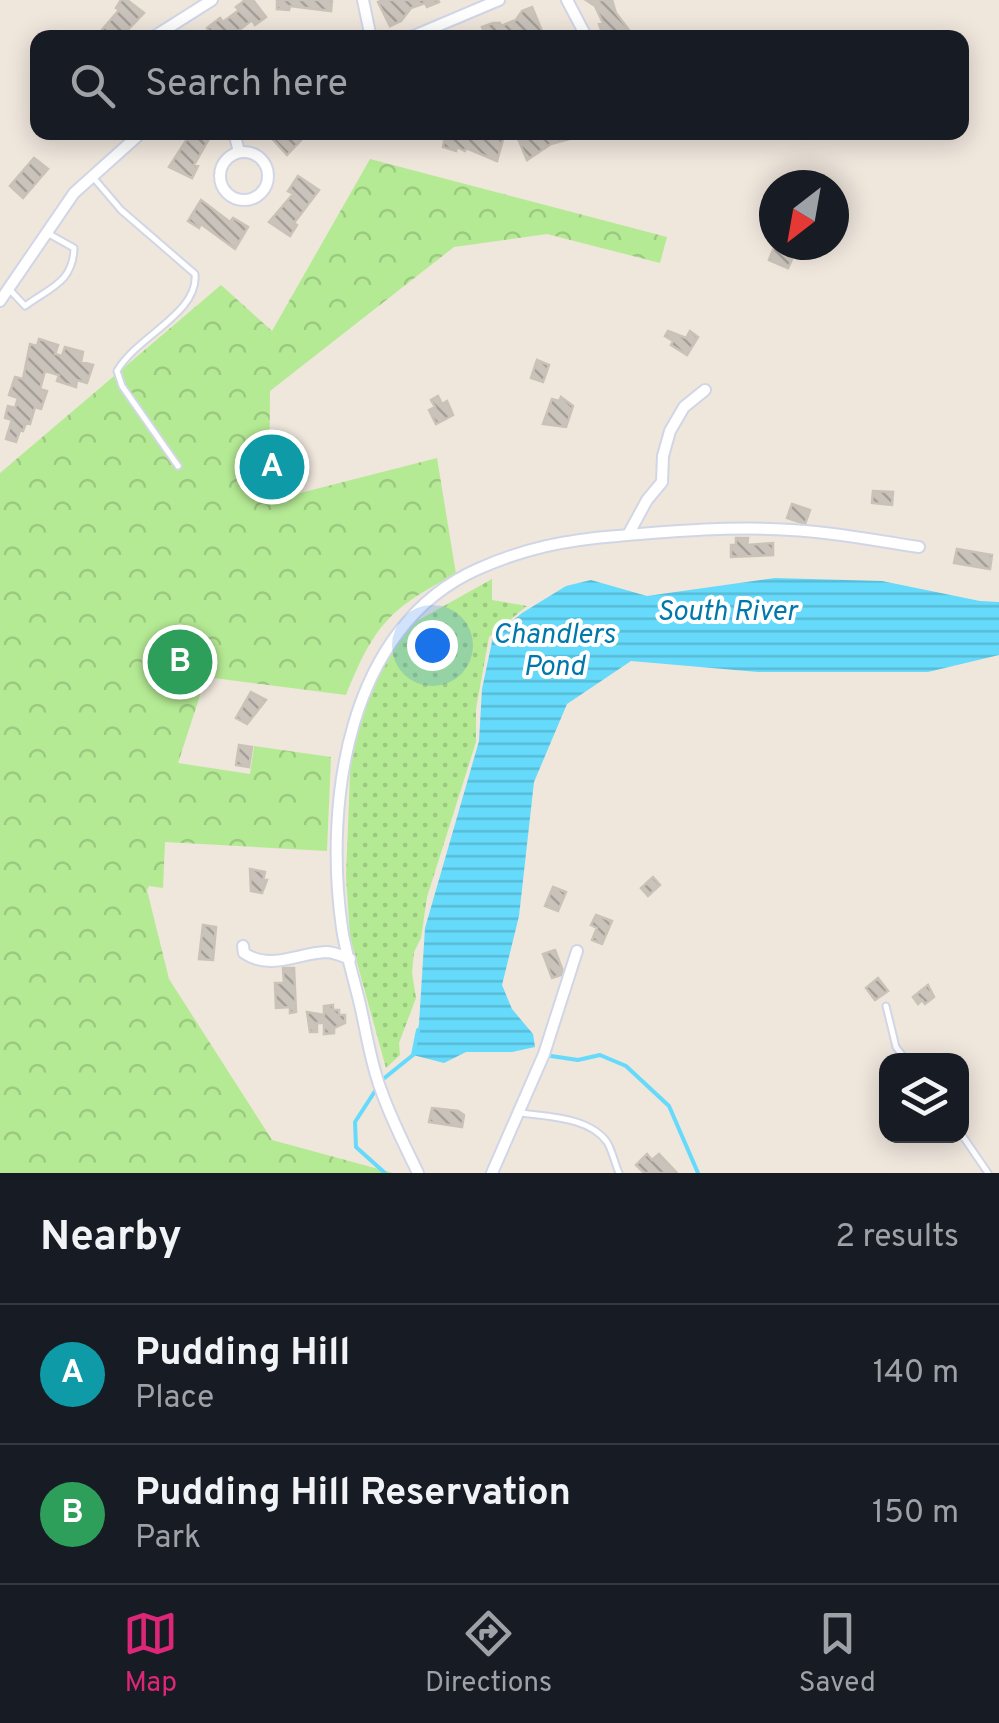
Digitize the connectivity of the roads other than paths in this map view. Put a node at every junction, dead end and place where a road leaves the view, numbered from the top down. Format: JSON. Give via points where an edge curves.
{"nodes":[{"id":1,"x":212,"y":0,"type":"edge"},
{"id":2,"x":363,"y":0,"type":"edge"},
{"id":3,"x":500,"y":0,"type":"edge"},
{"id":4,"x":567,"y":0,"type":"edge"},
{"id":5,"x":165,"y":30,"type":"edge"},
{"id":6,"x":369,"y":30,"type":"edge"},
{"id":7,"x":435,"y":30,"type":"edge"},
{"id":8,"x":583,"y":30,"type":"edge"},
{"id":9,"x":133,"y":140,"type":"edge"},
{"id":10,"x":236,"y":140,"type":"edge"},
{"id":11,"x":239,"y":152,"type":"junction"},
{"id":12,"x":91,"y":175,"type":"junction"},
{"id":13,"x":48,"y":233,"type":"junction"},
{"id":14,"x":10,"y":290,"type":"junction"},
{"id":15,"x":0,"y":301,"type":"edge"},
{"id":16,"x":705,"y":390,"type":"dead end"},
{"id":17,"x":178,"y":466,"type":"dead end"},
{"id":18,"x":628,"y":534,"type":"junction"},
{"id":19,"x":919,"y":547,"type":"dead end"},
{"id":20,"x":342,"y":929,"type":"junction"},
{"id":21,"x":242,"y":946,"type":"dead end"},
{"id":22,"x":330,"y":951,"type":"junction"},
{"id":23,"x":577,"y":951,"type":"dead end"},
{"id":24,"x":350,"y":959,"type":"junction"},
{"id":25,"x":886,"y":1006,"type":"dead end"},
{"id":26,"x":901,"y":1053,"type":"edge"},
{"id":27,"x":518,"y":1112,"type":"junction"},
{"id":28,"x":967,"y":1143,"type":"edge"},
{"id":29,"x":418,"y":1173,"type":"edge"},
{"id":30,"x":492,"y":1173,"type":"edge"},
{"id":31,"x":618,"y":1173,"type":"edge"},
{"id":32,"x":988,"y":1173,"type":"edge"}],
"edges":[{"from":1,"to":5,"type":"street"},
{"from":2,"to":6,"type":"street"},
{"from":3,"to":7,"type":"street"},
{"from":4,"to":8,"type":"street"},
{"from":9,"to":12,"type":"street"},
{"from":10,"to":11,"type":"street"},
{"from":11,"to":11,"type":"street","via":[[219,176],[222,188],[233,198],[257,197],[266,167]]},
{"from":12,"to":13,"type":"street"},
{"from":12,"to":17,"type":"lane","via":[[195,274],[186,305],[139,342],[117,371]]},
{"from":13,"to":14,"type":"street"},
{"from":13,"to":14,"type":"lane","via":[[74,248],[68,274],[25,306]]},
{"from":14,"to":15,"type":"street"},
{"from":16,"to":18,"type":"street","via":[[670,430],[662,482]]},
{"from":18,"to":19,"type":"street","via":[[777,529]]},
{"from":18,"to":20,"type":"street","via":[[561,540],[477,569],[442,590],[398,633],[365,693],[347,753],[338,845]]},
{"from":20,"to":22,"type":"street"},
{"from":20,"to":24,"type":"street"},
{"from":21,"to":22,"type":"street","via":[[255,961]]},
{"from":22,"to":24,"type":"street"},
{"from":23,"to":27,"type":"street"},
{"from":24,"to":29,"type":"street","via":[[376,1078]]},
{"from":25,"to":26,"type":"lane"},
{"from":27,"to":30,"type":"street"},
{"from":27,"to":31,"type":"lane","via":[[590,1128],[607,1142]]},
{"from":28,"to":32,"type":"lane"}]}
